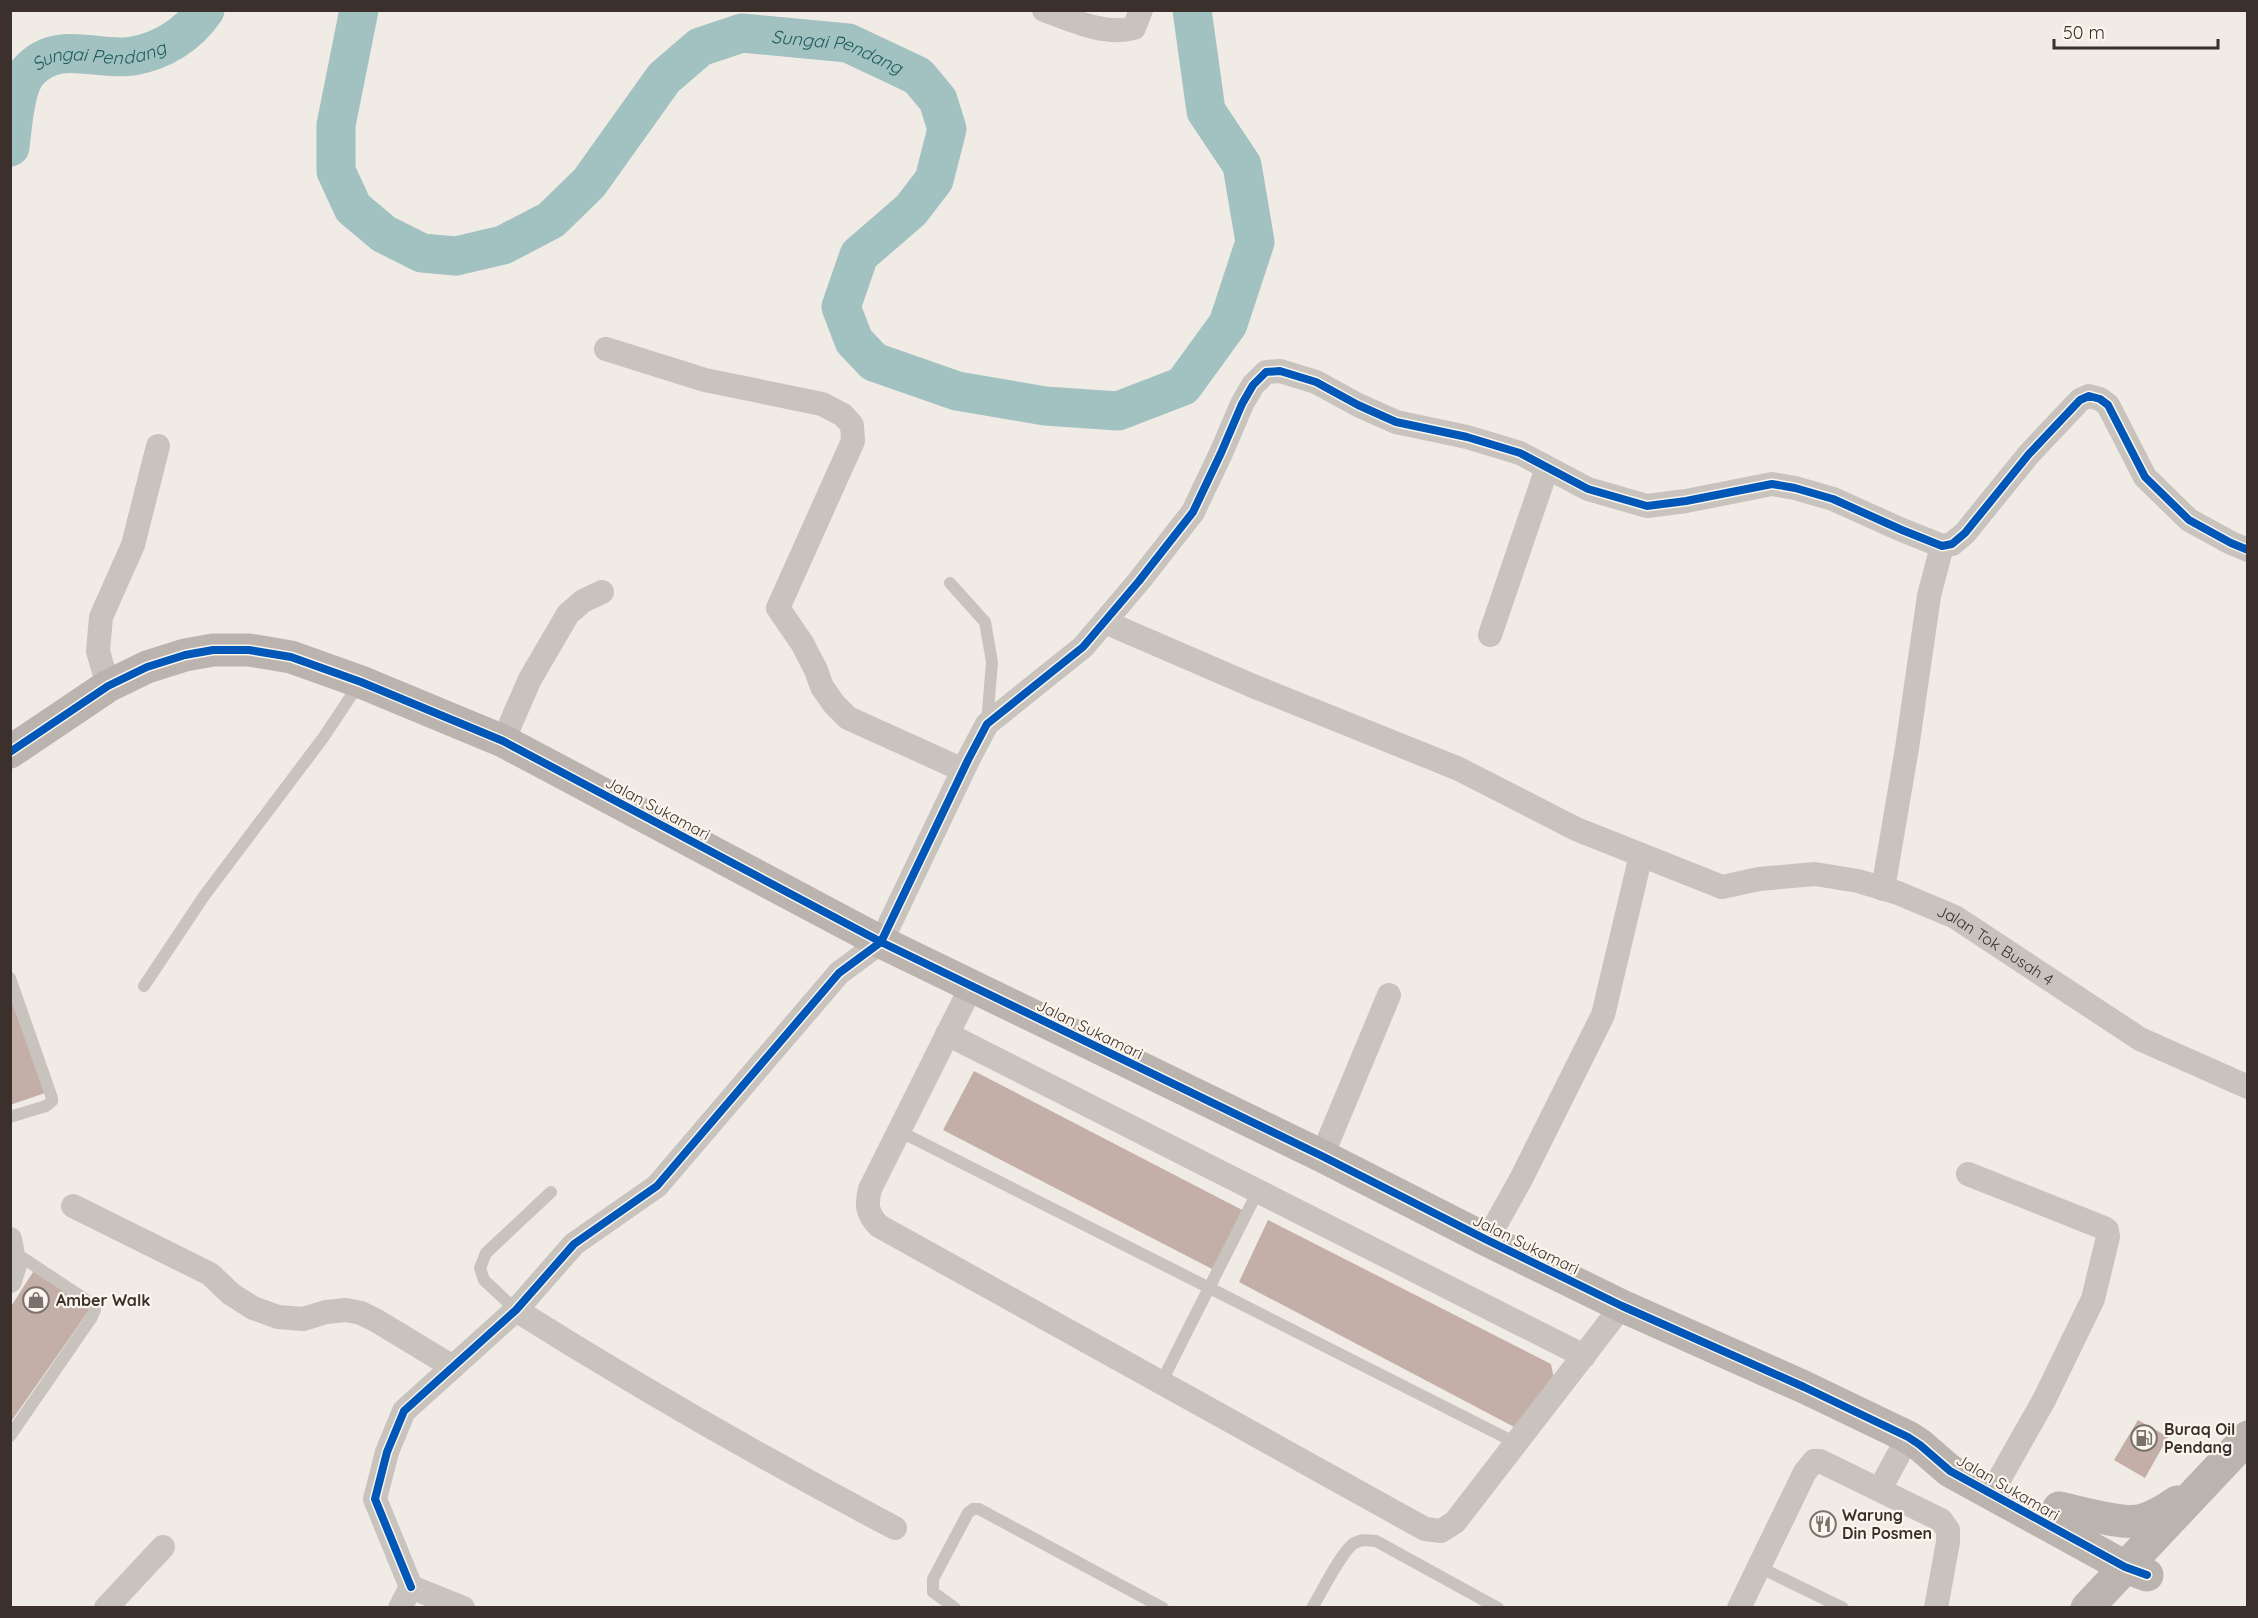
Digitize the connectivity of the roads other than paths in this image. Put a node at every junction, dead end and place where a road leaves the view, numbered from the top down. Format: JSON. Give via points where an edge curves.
{"nodes":[{"id":1,"x":1044,"y":10,"type":"edge"},
{"id":2,"x":1141,"y":10,"type":"edge"},
{"id":3,"x":606,"y":349,"type":"dead end"},
{"id":4,"x":158,"y":446,"type":"dead end"},
{"id":5,"x":1547,"y":468,"type":"junction"},
{"id":6,"x":1942,"y":546,"type":"junction"},
{"id":7,"x":2247,"y":550,"type":"edge"},
{"id":8,"x":950,"y":583,"type":"dead end"},
{"id":9,"x":602,"y":592,"type":"dead end"},
{"id":10,"x":1105,"y":621,"type":"junction"},
{"id":11,"x":1490,"y":635,"type":"dead end"},
{"id":12,"x":361,"y":682,"type":"junction"},
{"id":13,"x":108,"y":686,"type":"junction"},
{"id":14,"x":987,"y":724,"type":"junction"},
{"id":15,"x":503,"y":741,"type":"junction"},
{"id":16,"x":10,"y":752,"type":"edge"},
{"id":17,"x":963,"y":770,"type":"junction"},
{"id":18,"x":1641,"y":855,"type":"junction"},
{"id":19,"x":1883,"y":889,"type":"junction"},
{"id":20,"x":880,"y":942,"type":"junction"},
{"id":21,"x":10,"y":978,"type":"edge"},
{"id":22,"x":144,"y":986,"type":"dead end"},
{"id":23,"x":971,"y":987,"type":"junction"},
{"id":24,"x":1389,"y":995,"type":"dead end"},
{"id":25,"x":947,"y":1034,"type":"junction"},
{"id":26,"x":2247,"y":1087,"type":"edge"},
{"id":27,"x":10,"y":1117,"type":"edge"},
{"id":28,"x":899,"y":1131,"type":"junction"},
{"id":29,"x":1322,"y":1156,"type":"junction"},
{"id":30,"x":1968,"y":1174,"type":"dead end"},
{"id":31,"x":1258,"y":1191,"type":"junction"},
{"id":32,"x":551,"y":1192,"type":"dead end"},
{"id":33,"x":73,"y":1206,"type":"dead end"},
{"id":34,"x":1487,"y":1240,"type":"junction"},
{"id":35,"x":12,"y":1245,"type":"edge"},
{"id":36,"x":10,"y":1281,"type":"edge"},
{"id":37,"x":1209,"y":1287,"type":"junction"},
{"id":38,"x":1622,"y":1306,"type":"junction"},
{"id":39,"x":516,"y":1310,"type":"junction"},
{"id":40,"x":1584,"y":1356,"type":"junction"},
{"id":41,"x":453,"y":1367,"type":"junction"},
{"id":42,"x":1161,"y":1383,"type":"junction"},
{"id":43,"x":10,"y":1437,"type":"edge"},
{"id":44,"x":2247,"y":1437,"type":"edge"},
{"id":45,"x":1914,"y":1441,"type":"junction"},
{"id":46,"x":1516,"y":1443,"type":"junction"},
{"id":47,"x":2247,"y":1469,"type":"edge"},
{"id":48,"x":2001,"y":1476,"type":"junction"},
{"id":49,"x":2205,"y":1483,"type":"junction"},
{"id":50,"x":1880,"y":1489,"type":"junction"},
{"id":51,"x":2060,"y":1521,"type":"junction"},
{"id":52,"x":895,"y":1528,"type":"dead end"},
{"id":53,"x":163,"y":1548,"type":"dead end"},
{"id":54,"x":2142,"y":1564,"type":"junction"},
{"id":55,"x":1759,"y":1567,"type":"junction"},
{"id":56,"x":411,"y":1587,"type":"junction"},
{"id":57,"x":1490,"y":1606,"type":"edge"},
{"id":58,"x":106,"y":1608,"type":"edge"},
{"id":59,"x":400,"y":1608,"type":"edge"},
{"id":60,"x":463,"y":1608,"type":"edge"},
{"id":61,"x":954,"y":1608,"type":"edge"},
{"id":62,"x":1163,"y":1608,"type":"edge"},
{"id":63,"x":1312,"y":1608,"type":"edge"},
{"id":64,"x":1739,"y":1608,"type":"edge"},
{"id":65,"x":1843,"y":1608,"type":"edge"},
{"id":66,"x":1936,"y":1608,"type":"edge"},
{"id":67,"x":2081,"y":1608,"type":"edge"},
{"id":68,"x":2086,"y":1608,"type":"edge"},
{"id":69,"x":2115,"y":1608,"type":"edge"}],
"edges":[{"from":1,"to":2,"type":"street","via":[[1106,29],[1126,30],[1134,28]]},
{"from":3,"to":17,"type":"street","via":[[705,380],[822,404],[843,415],[852,425],[853,441],[778,608],[802,643],[822,687],[848,718]]},
{"from":4,"to":13,"type":"street","via":[[133,546],[101,617],[98,651]]},
{"from":5,"to":6,"type":"street","via":[[1588,489],[1647,506],[1772,484],[1795,488],[1833,499]]},
{"from":5,"to":10,"type":"street","via":[[1520,453],[1396,422],[1316,382],[1280,371],[1266,372],[1242,404],[1193,512]]},
{"from":5,"to":11,"type":"street"},
{"from":6,"to":7,"type":"street","via":[[1952,544],[1965,533],[2029,454],[2080,400],[2089,396],[2108,405],[2145,477],[2188,520]]},
{"from":6,"to":19,"type":"street","via":[[1929,597]]},
{"from":8,"to":14,"type":"lane","via":[[985,622],[993,662]]},
{"from":9,"to":15,"type":"street","via":[[568,614],[530,679]]},
{"from":10,"to":14,"type":"street","via":[[1083,647]]},
{"from":10,"to":18,"type":"street","via":[[1459,769],[1576,829]]},
{"from":12,"to":13,"type":"street","name":"Jalan Sukamari","via":[[291,657],[249,650],[213,650],[147,667]]},
{"from":12,"to":15,"type":"street","name":"Jalan Sukamari"},
{"from":12,"to":22,"type":"lane","via":[[204,896]]},
{"from":13,"to":16,"type":"street","name":"Jalan Sukamari"},
{"from":14,"to":17,"type":"street"},
{"from":15,"to":20,"type":"street","name":"Jalan Sukamari"},
{"from":17,"to":20,"type":"street"},
{"from":18,"to":19,"type":"street","name":"Jalan Tok Busah 4","via":[[1722,887],[1815,874]]},
{"from":18,"to":34,"type":"street","via":[[1603,1015]]},
{"from":19,"to":26,"type":"street","name":"Jalan Tok Busah 4","via":[[1955,917],[2140,1040]]},
{"from":20,"to":23,"type":"street","name":"Jalan Sukamari"},
{"from":20,"to":39,"type":"street","via":[[839,973],[657,1186],[574,1244]]},
{"from":21,"to":27,"type":"lane","via":[[52,1098],[46,1106]]},
{"from":23,"to":25,"type":"street"},
{"from":23,"to":29,"type":"street","name":"Jalan Sukamari"},
{"from":24,"to":29,"type":"street"},
{"from":25,"to":28,"type":"street"},
{"from":25,"to":31,"type":"street"},
{"from":28,"to":37,"type":"lane"},
{"from":28,"to":42,"type":"street","via":[[867,1200],[867,1210],[879,1226]]},
{"from":29,"to":34,"type":"street","name":"Jalan Sukamari"},
{"from":30,"to":48,"type":"street","via":[[2104,1228],[2108,1237],[2092,1299],[2044,1400]]},
{"from":31,"to":37,"type":"lane"},
{"from":31,"to":40,"type":"street"},
{"from":32,"to":39,"type":"lane","via":[[486,1253],[480,1268],[484,1280]]},
{"from":33,"to":41,"type":"street","via":[[210,1274],[253,1308],[278,1317],[303,1319],[326,1312],[361,1313]]},
{"from":34,"to":38,"type":"street","name":"Jalan Sukamari"},
{"from":35,"to":36,"type":"street","via":[[15,1265]]},
{"from":35,"to":43,"type":"lane","via":[[91,1303],[95,1310]]},
{"from":37,"to":42,"type":"lane"},
{"from":37,"to":46,"type":"lane"},
{"from":38,"to":40,"type":"street"},
{"from":38,"to":45,"type":"street","name":"Jalan Sukamari"},
{"from":39,"to":41,"type":"street"},
{"from":39,"to":52,"type":"street","via":[[621,1376]]},
{"from":40,"to":46,"type":"street"},
{"from":41,"to":56,"type":"street","via":[[404,1411],[387,1452],[375,1499]]},
{"from":42,"to":46,"type":"street","via":[[1433,1531],[1441,1531],[1455,1522]]},
{"from":44,"to":49,"type":"street"},
{"from":45,"to":48,"type":"street","name":"Jalan Sukamari","via":[[1958,1452]]},
{"from":45,"to":50,"type":"street"},
{"from":45,"to":51,"type":"street","name":"Jalan Sukamari","via":[[1950,1471]]},
{"from":47,"to":54,"type":"street"},
{"from":48,"to":51,"type":"street","name":"Jalan Sukamari"},
{"from":49,"to":51,"type":"street","via":[[2166,1510],[2141,1521]]},
{"from":49,"to":54,"type":"street"},
{"from":50,"to":55,"type":"street","via":[[1814,1461]]},
{"from":50,"to":66,"type":"street","via":[[1941,1520],[1948,1530]]},
{"from":51,"to":54,"type":"street","name":"Jalan Sukamari"},
{"from":51,"to":67,"type":"street","via":[[2088,1573],[2090,1583]]},
{"from":53,"to":58,"type":"street"},
{"from":54,"to":68,"type":"street"},
{"from":54,"to":69,"type":"street"},
{"from":55,"to":64,"type":"street"},
{"from":55,"to":65,"type":"lane"},
{"from":56,"to":59,"type":"street"},
{"from":56,"to":60,"type":"street"},
{"from":57,"to":63,"type":"lane","via":[[1376,1541],[1364,1540],[1344,1555]]},
{"from":61,"to":62,"type":"lane","via":[[933,1592],[933,1579],[973,1509]]}]}
